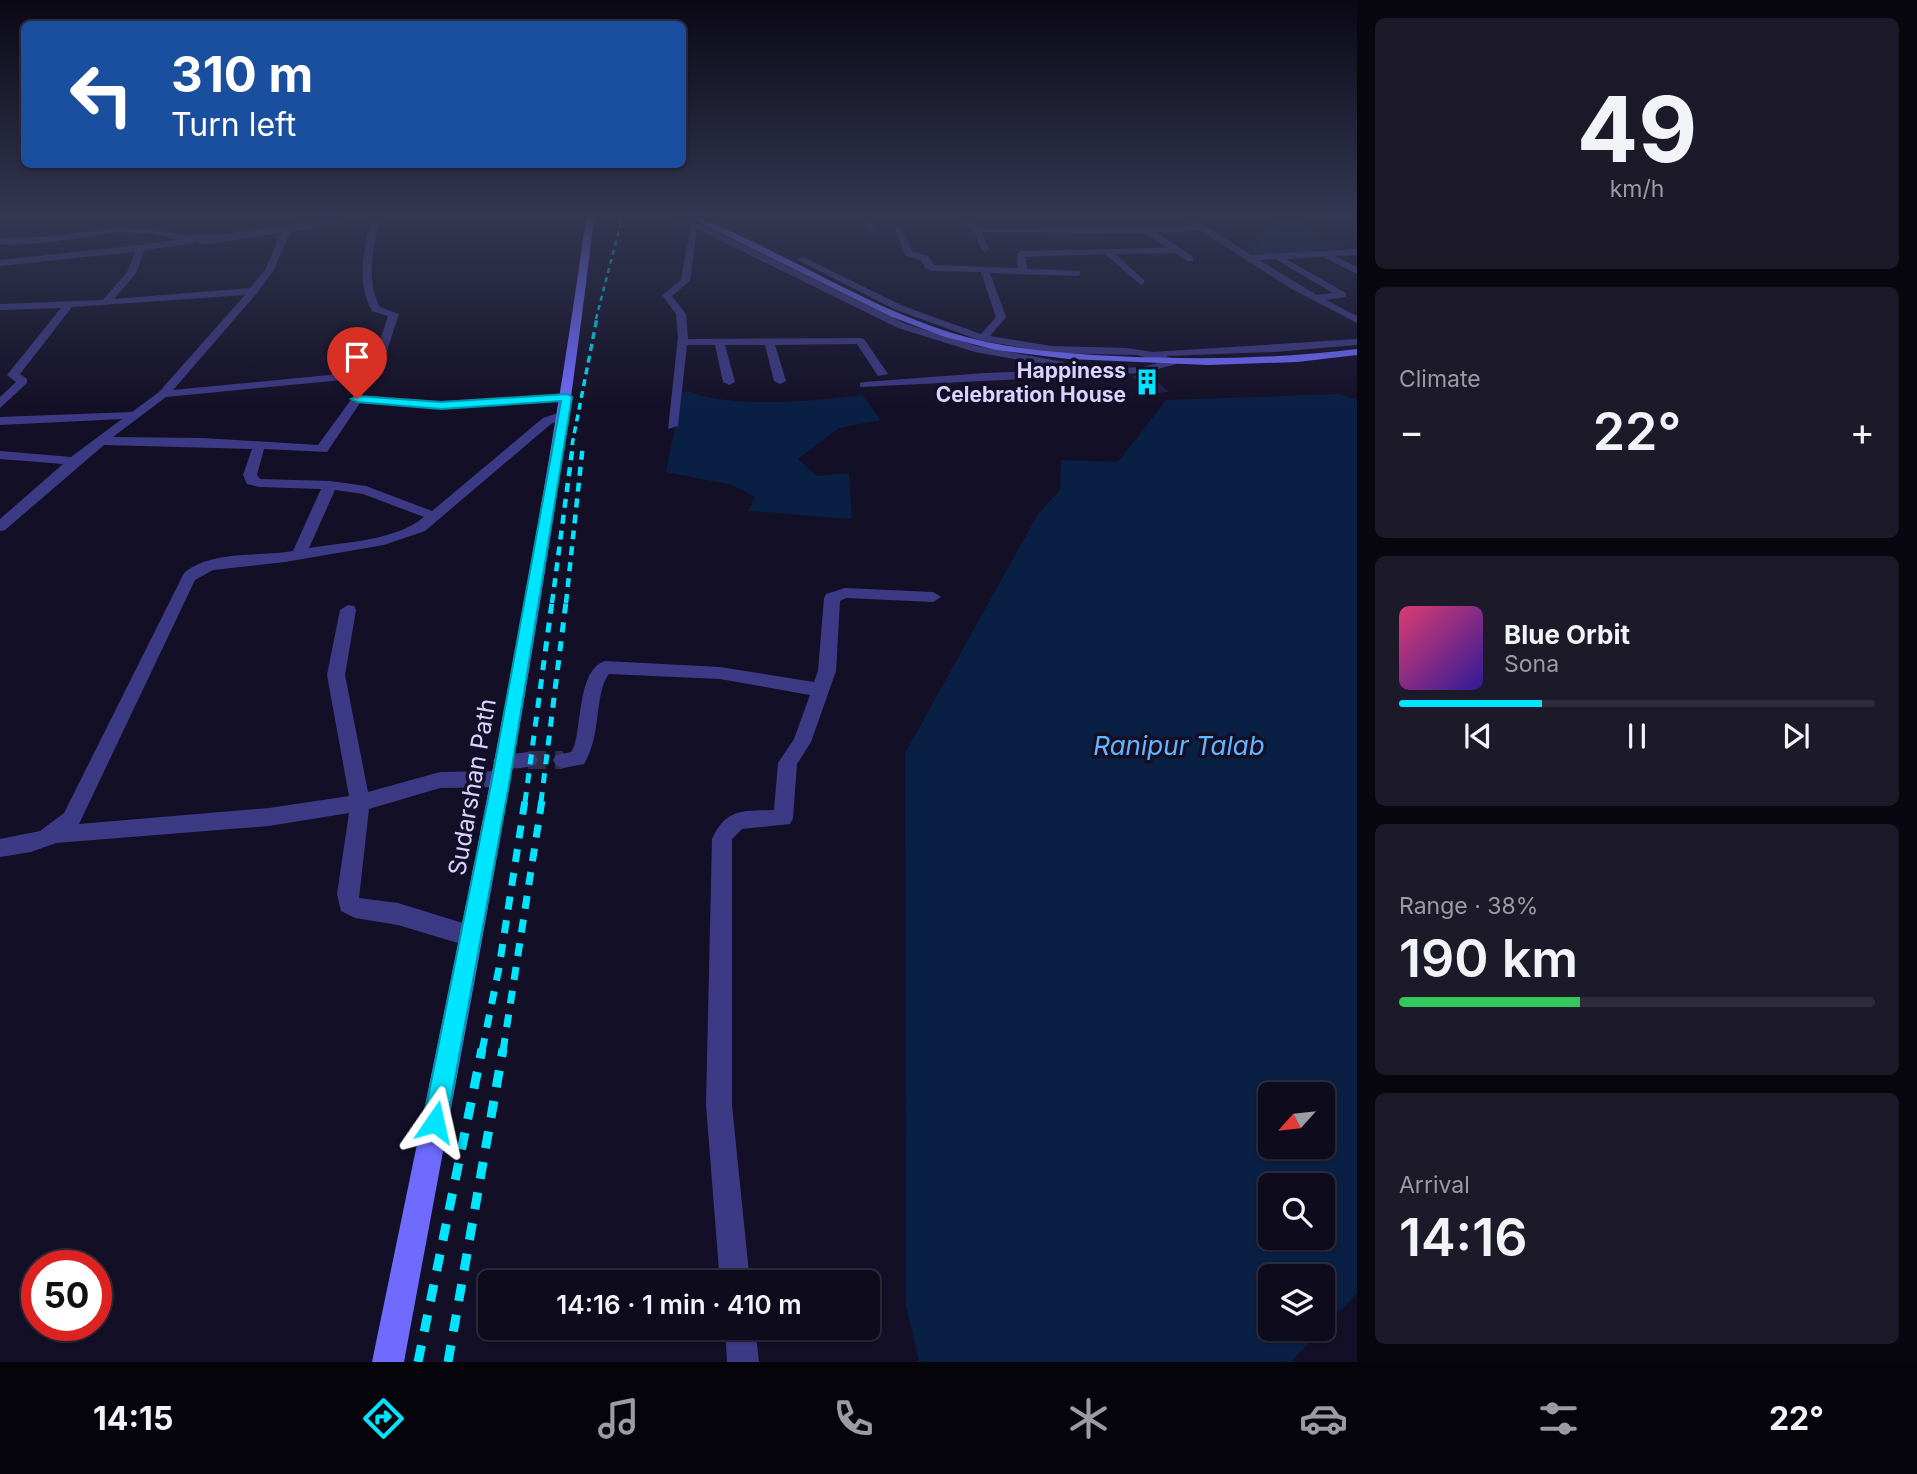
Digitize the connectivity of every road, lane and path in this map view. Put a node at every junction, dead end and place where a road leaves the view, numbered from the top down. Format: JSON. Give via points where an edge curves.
{"nodes":[{"id":1,"x":124,"y":282,"type":"edge"},
{"id":2,"x":261,"y":282,"type":"edge"},
{"id":3,"x":367,"y":282,"type":"edge"},
{"id":4,"x":582,"y":282,"type":"edge"},
{"id":5,"x":684,"y":282,"type":"edge"},
{"id":6,"x":817,"y":282,"type":"edge"},
{"id":7,"x":824,"y":282,"type":"edge"},
{"id":8,"x":845,"y":282,"type":"edge"},
{"id":9,"x":988,"y":282,"type":"edge"},
{"id":10,"x":1288,"y":282,"type":"edge"},
{"id":11,"x":1320,"y":282,"type":"edge"},
{"id":12,"x":254,"y":291,"type":"junction"},
{"id":13,"x":1316,"y":299,"type":"junction"},
{"id":14,"x":106,"y":303,"type":"junction"},
{"id":15,"x":69,"y":304,"type":"junction"},
{"id":16,"x":0,"y":307,"type":"edge"},
{"id":17,"x":1357,"y":320,"type":"edge"},
{"id":18,"x":983,"y":338,"type":"junction"},
{"id":19,"x":719,"y":341,"type":"junction"},
{"id":20,"x":769,"y":341,"type":"junction"},
{"id":21,"x":683,"y":342,"type":"junction"},
{"id":22,"x":1357,"y":342,"type":"edge"},
{"id":23,"x":1357,"y":352,"type":"edge"},
{"id":24,"x":1149,"y":357,"type":"junction"},
{"id":25,"x":1174,"y":363,"type":"junction"},
{"id":26,"x":1098,"y":371,"type":"junction"},
{"id":27,"x":882,"y":374,"type":"dead end"},
{"id":28,"x":780,"y":381,"type":"dead end"},
{"id":29,"x":729,"y":382,"type":"dead end"},
{"id":30,"x":864,"y":386,"type":"dead end"},
{"id":31,"x":163,"y":394,"type":"junction"},
{"id":32,"x":0,"y":404,"type":"edge"},
{"id":33,"x":565,"y":406,"type":"junction"},
{"id":34,"x":135,"y":415,"type":"junction"},
{"id":35,"x":0,"y":421,"type":"edge"},
{"id":36,"x":671,"y":426,"type":"dead end"},
{"id":37,"x":103,"y":441,"type":"junction"},
{"id":38,"x":259,"y":445,"type":"junction"},
{"id":39,"x":0,"y":455,"type":"edge"},
{"id":40,"x":74,"y":461,"type":"junction"},
{"id":41,"x":330,"y":485,"type":"junction"},
{"id":42,"x":436,"y":517,"type":"junction"},
{"id":43,"x":0,"y":527,"type":"edge"},
{"id":44,"x":299,"y":554,"type":"junction"},
{"id":45,"x":933,"y":597,"type":"dead end"},
{"id":46,"x":348,"y":610,"type":"dead end"},
{"id":47,"x":821,"y":690,"type":"junction"},
{"id":48,"x":563,"y":760,"type":"tunnel mouth"},
{"id":49,"x":528,"y":761,"type":"tunnel mouth"},
{"id":50,"x":502,"y":770,"type":"junction"},
{"id":51,"x":360,"y":803,"type":"junction"},
{"id":52,"x":58,"y":835,"type":"junction"},
{"id":53,"x":0,"y":848,"type":"edge"},
{"id":54,"x":471,"y":936,"type":"junction"},
{"id":55,"x":734,"y":1270,"type":"edge"},
{"id":56,"x":741,"y":1340,"type":"edge"},
{"id":57,"x":388,"y":1362,"type":"edge"},
{"id":58,"x":743,"y":1362,"type":"edge"}],
"edges":[{"from":1,"to":14,"type":"street"},
{"from":2,"to":12,"type":"street"},
{"from":3,"to":31,"type":"street","via":[[376,309],[394,314],[373,371]]},
{"from":4,"to":33,"type":"main road","name":"Sudarshan Path"},
{"from":5,"to":21,"type":"street","via":[[667,295],[681,314]]},
{"from":6,"to":26,"type":"street","via":[[923,334],[975,349]]},
{"from":7,"to":24,"type":"main road","via":[[950,336],[1026,353]]},
{"from":8,"to":18,"type":"street","via":[[897,308]]},
{"from":9,"to":18,"type":"street","via":[[1001,317]]},
{"from":10,"to":13,"type":"street"},
{"from":11,"to":13,"type":"street","via":[[1343,295]]},
{"from":12,"to":14,"type":"street"},
{"from":12,"to":31,"type":"street"},
{"from":13,"to":17,"type":"street"},
{"from":14,"to":15,"type":"street"},
{"from":15,"to":16,"type":"street"},
{"from":15,"to":32,"type":"street","via":[[13,375],[23,381]]},
{"from":18,"to":24,"type":"street","via":[[1063,351],[1127,349]]},
{"from":19,"to":20,"type":"street"},
{"from":19,"to":21,"type":"street"},
{"from":19,"to":29,"type":"street"},
{"from":20,"to":27,"type":"street","via":[[860,341]]},
{"from":20,"to":28,"type":"street"},
{"from":21,"to":36,"type":"street"},
{"from":22,"to":24,"type":"street"},
{"from":23,"to":25,"type":"main road"},
{"from":24,"to":25,"type":"main road"},
{"from":25,"to":26,"type":"street","via":[[1160,368]]},
{"from":26,"to":30,"type":"street"},
{"from":31,"to":34,"type":"street"},
{"from":33,"to":38,"type":"street","via":[[357,399],[322,449]]},
{"from":33,"to":42,"type":"street"},
{"from":33,"to":50,"type":"main road","name":"Sudarshan Path"},
{"from":34,"to":35,"type":"street"},
{"from":34,"to":37,"type":"street"},
{"from":37,"to":38,"type":"street"},
{"from":37,"to":40,"type":"street"},
{"from":38,"to":41,"type":"street","via":[[252,481]]},
{"from":39,"to":40,"type":"street"},
{"from":40,"to":43,"type":"street"},
{"from":41,"to":42,"type":"street","via":[[366,490]]},
{"from":41,"to":44,"type":"street"},
{"from":42,"to":44,"type":"street","via":[[402,536]]},
{"from":44,"to":52,"type":"street","via":[[210,565],[189,577],[71,819]]},
{"from":45,"to":47,"type":"street","via":[[836,594]]},
{"from":46,"to":51,"type":"street","via":[[336,675]]},
{"from":47,"to":48,"type":"street","via":[[720,673],[605,667],[597,675],[586,745],[577,759]]},
{"from":47,"to":55,"type":"street","via":[[802,742],[788,763],[783,818],[733,821],[722,839],[719,1105]]},
{"from":49,"to":50,"type":"street"},
{"from":50,"to":51,"type":"street","via":[[440,780]]},
{"from":50,"to":54,"type":"main road","name":"Sudarshan Path"},
{"from":51,"to":52,"type":"street","via":[[269,817]]},
{"from":51,"to":54,"type":"street","via":[[349,904]]},
{"from":52,"to":53,"type":"street"},
{"from":54,"to":57,"type":"main road","name":"Sudarshan Path"},
{"from":56,"to":58,"type":"street"}]}
